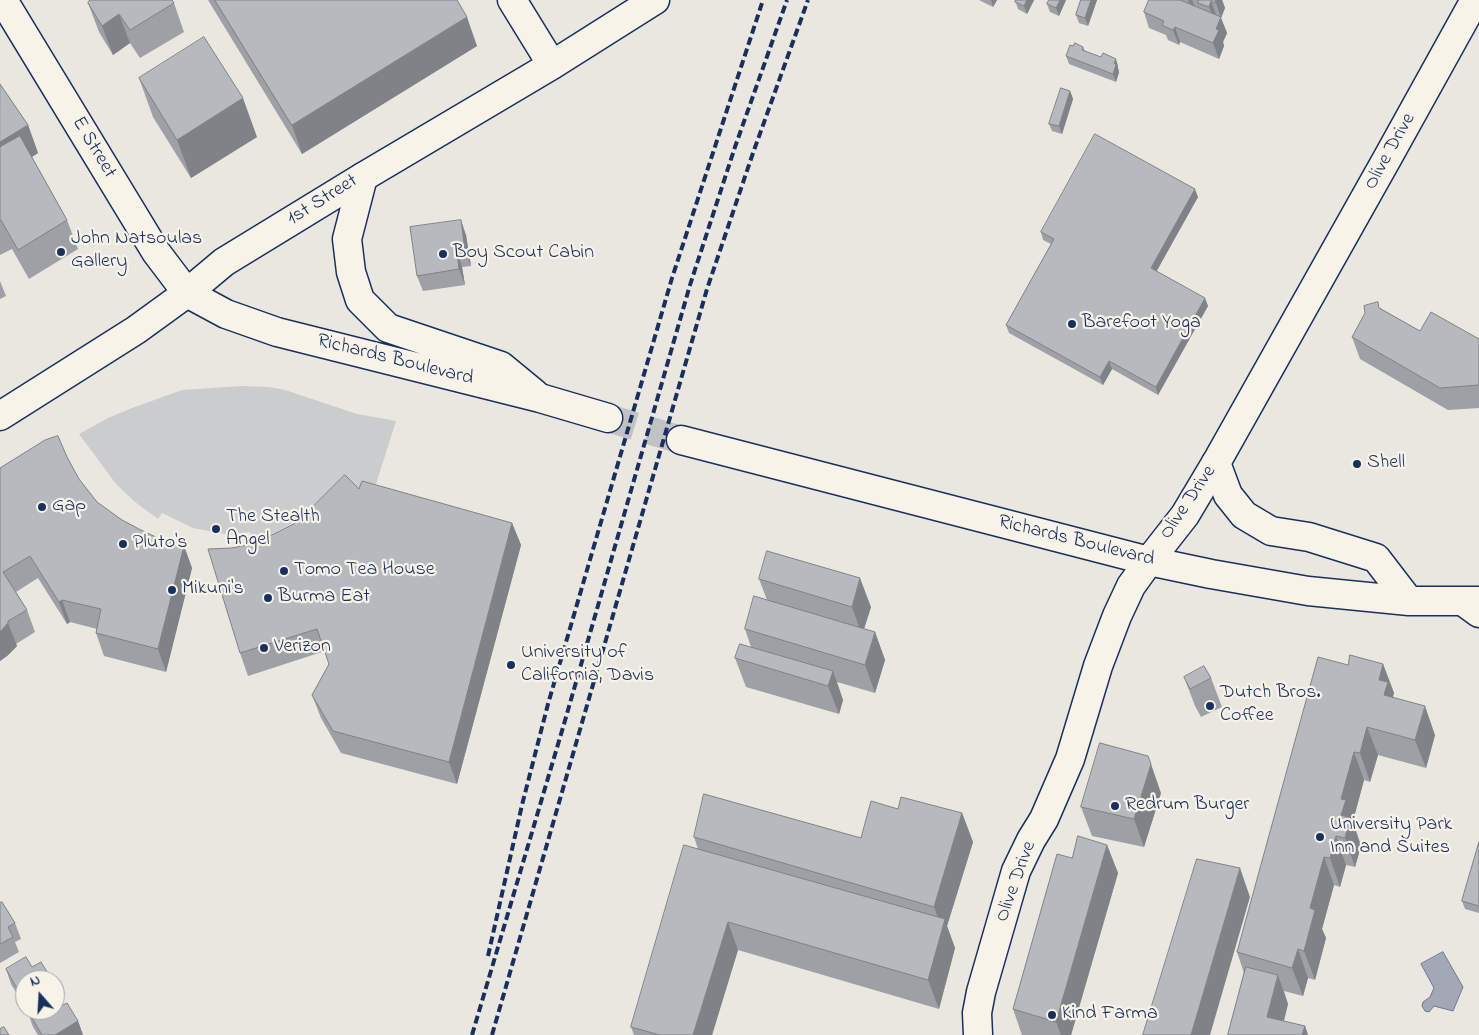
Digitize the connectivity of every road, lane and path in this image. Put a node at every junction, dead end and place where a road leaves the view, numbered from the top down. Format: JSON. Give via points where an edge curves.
{"nodes":[{"id":1,"x":3,"y":0,"type":"edge"},
{"id":2,"x":512,"y":0,"type":"edge"},
{"id":3,"x":655,"y":0,"type":"edge"},
{"id":4,"x":1476,"y":0,"type":"edge"},
{"id":5,"x":552,"y":65,"type":"junction"},
{"id":6,"x":363,"y":177,"type":"junction"},
{"id":7,"x":187,"y":293,"type":"junction"},
{"id":8,"x":540,"y":398,"type":"junction"},
{"id":9,"x":0,"y":416,"type":"edge"},
{"id":10,"x":608,"y":418,"type":"tunnel mouth"},
{"id":11,"x":680,"y":440,"type":"tunnel mouth"},
{"id":12,"x":1216,"y":463,"type":"junction"},
{"id":13,"x":1149,"y":561,"type":"junction"},
{"id":14,"x":1409,"y":600,"type":"junction"},
{"id":15,"x":1475,"y":603,"type":"edge"},
{"id":16,"x":978,"y":1035,"type":"edge"}],
"edges":[{"from":1,"to":7,"type":"street","name":"E Street","via":[[156,252]]},
{"from":2,"to":5,"type":"street"},
{"from":3,"to":5,"type":"street","name":"1st Street"},
{"from":4,"to":12,"type":"street","name":"Olive Drive"},
{"from":5,"to":6,"type":"street","name":"1st Street"},
{"from":6,"to":7,"type":"street","name":"1st Street","via":[[224,262]]},
{"from":6,"to":8,"type":"street","via":[[347,239],[351,272],[360,300],[388,328],[501,366]]},
{"from":7,"to":8,"type":"street","name":"Richards Boulevard","via":[[226,314],[277,332]]},
{"from":7,"to":9,"type":"street","name":"1st Street","via":[[136,330]]},
{"from":8,"to":10,"type":"street","name":"Richards Boulevard"},
{"from":11,"to":13,"type":"street","name":"Richards Boulevard"},
{"from":12,"to":13,"type":"street","name":"Olive Drive","via":[[1185,515]]},
{"from":12,"to":14,"type":"street","via":[[1228,495],[1244,515],[1271,531],[1309,537],[1376,558]]},
{"from":13,"to":14,"type":"street","name":"Richards Boulevard","via":[[1308,591]]},
{"from":13,"to":16,"type":"street","name":"Olive Drive","via":[[1131,586],[1117,616],[1070,759],[1044,819],[1016,871],[981,992],[977,1013]]},
{"from":14,"to":15,"type":"street","name":"Richards Boulevard"}]}
